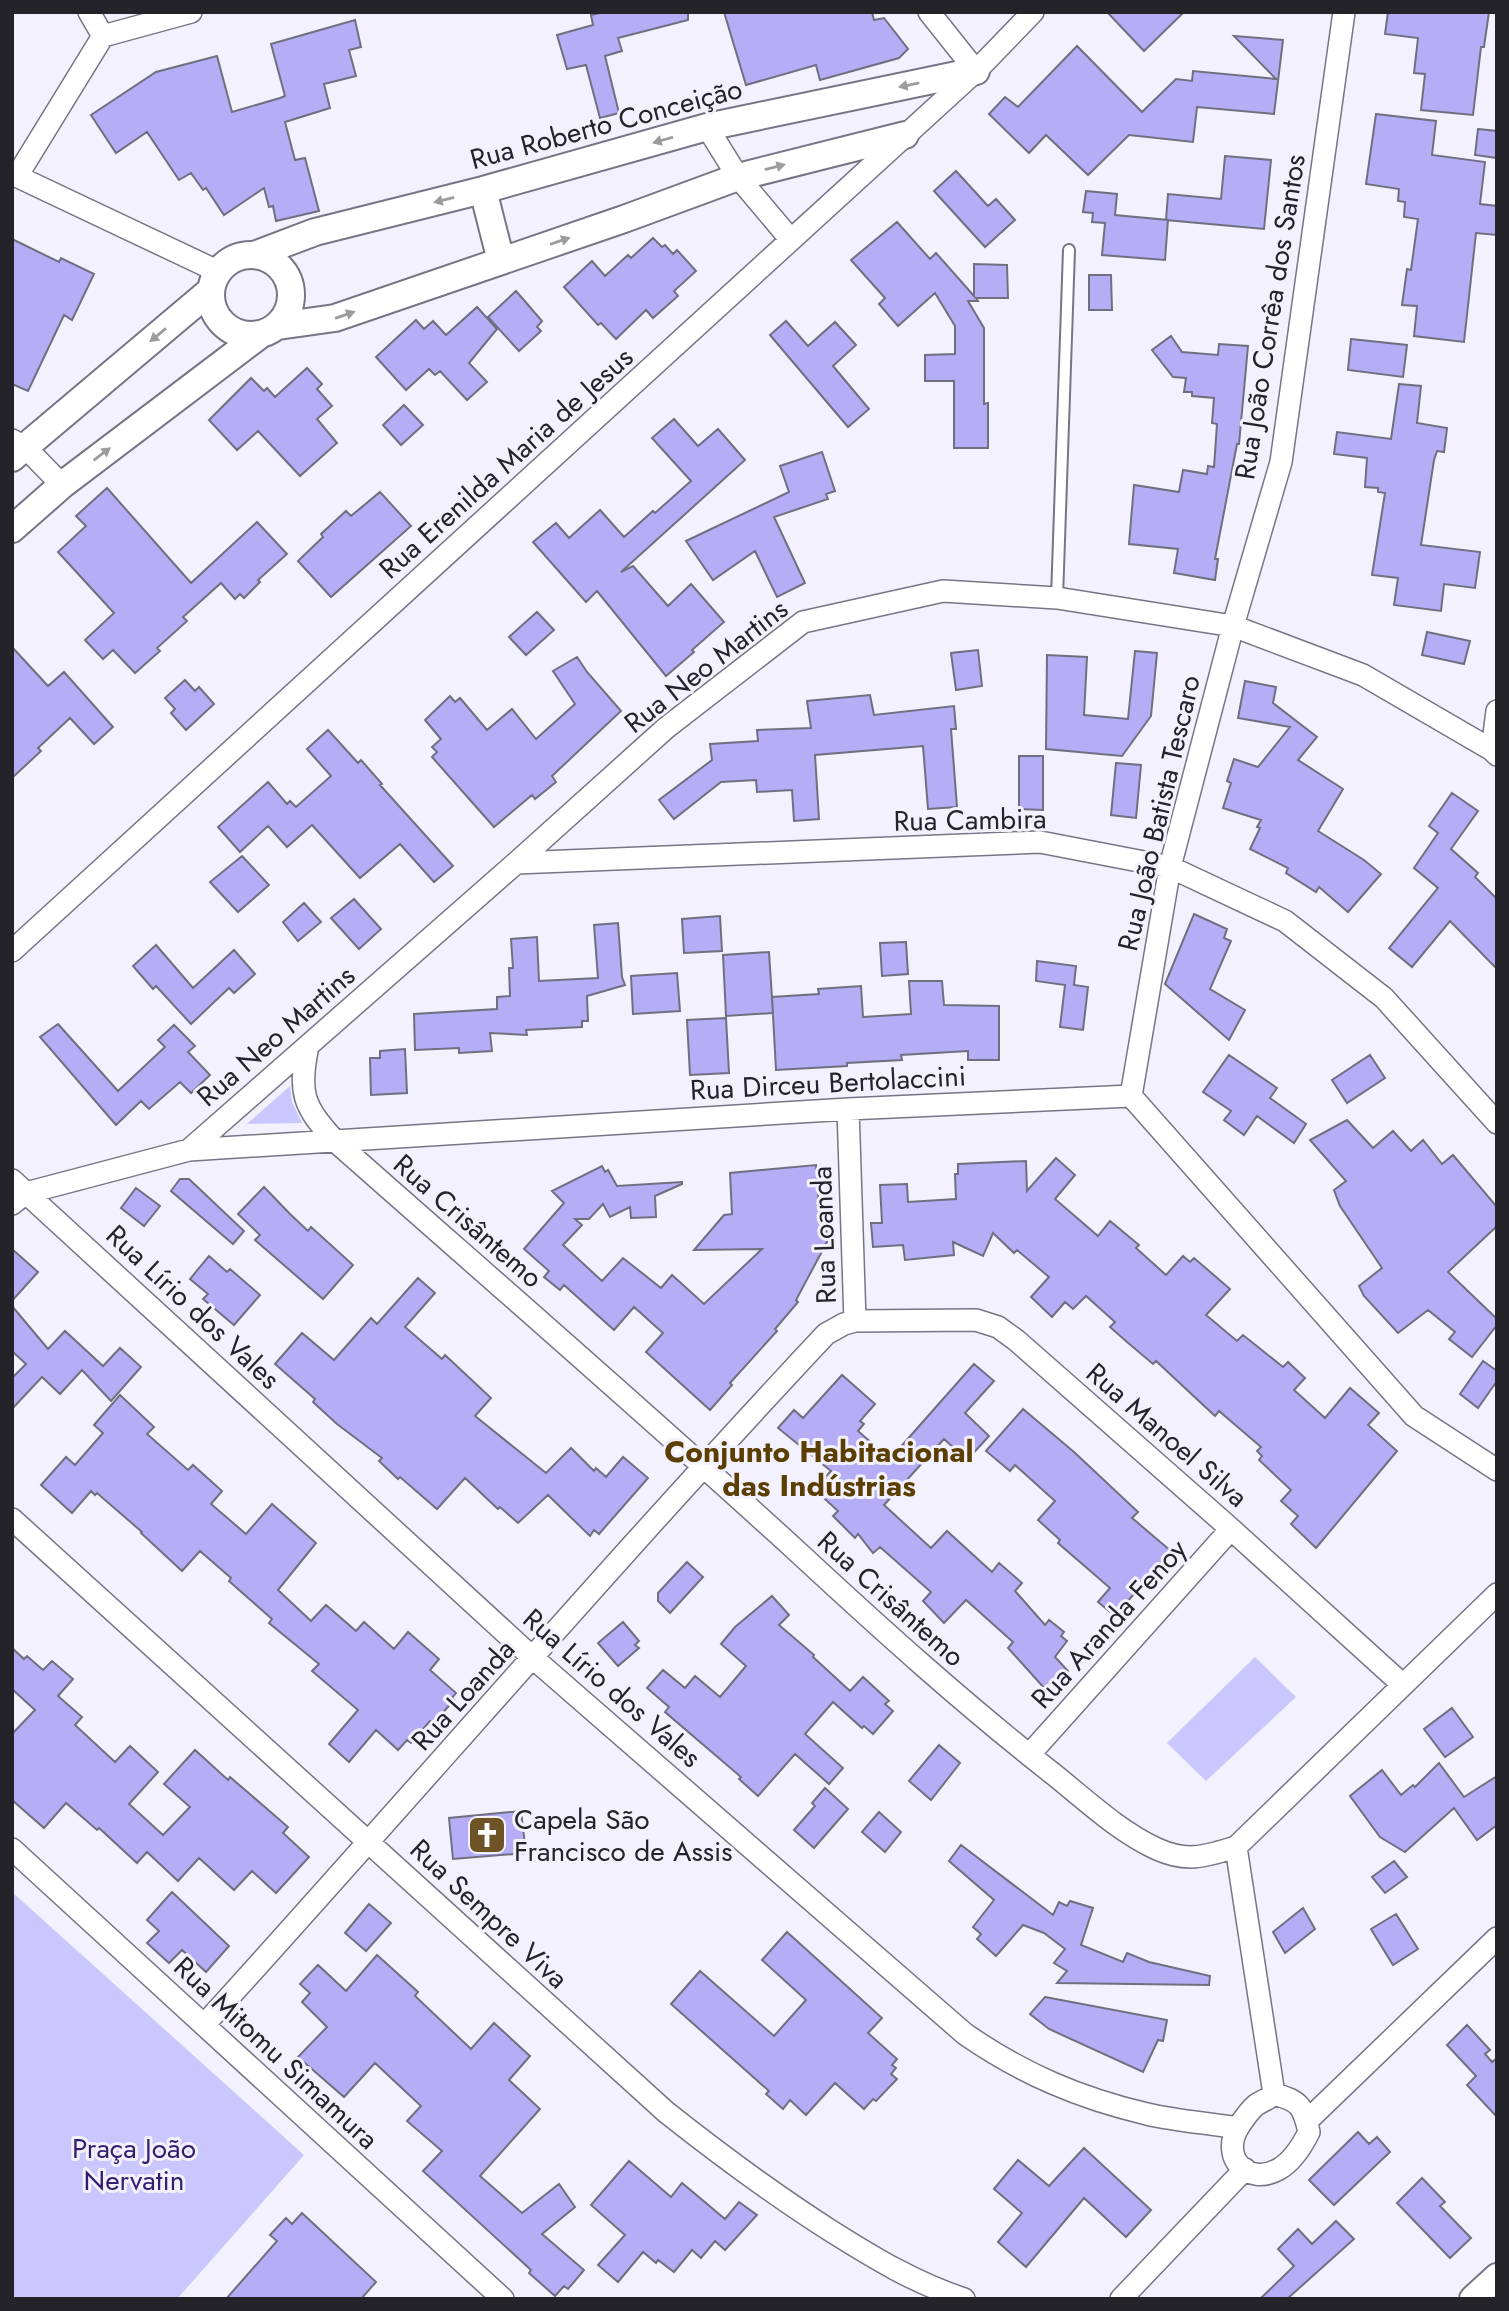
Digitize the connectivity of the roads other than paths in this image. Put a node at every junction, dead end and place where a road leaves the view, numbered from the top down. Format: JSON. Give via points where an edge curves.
{"nodes":[{"id":1,"x":89,"y":12,"type":"edge"},
{"id":2,"x":191,"y":12,"type":"edge"},
{"id":3,"x":929,"y":12,"type":"edge"},
{"id":4,"x":1033,"y":12,"type":"edge"},
{"id":5,"x":1344,"y":12,"type":"edge"},
{"id":6,"x":103,"y":36,"type":"junction"},
{"id":7,"x":976,"y":71,"type":"junction"},
{"id":8,"x":707,"y":127,"type":"junction"},
{"id":9,"x":905,"y":135,"type":"junction"},
{"id":10,"x":15,"y":175,"type":"edge"},
{"id":11,"x":738,"y":177,"type":"junction"},
{"id":12,"x":483,"y":190,"type":"junction"},
{"id":13,"x":791,"y":240,"type":"junction"},
{"id":14,"x":1069,"y":250,"type":"dead end"},
{"id":15,"x":257,"y":254,"type":"junction"},
{"id":16,"x":501,"y":261,"type":"junction"},
{"id":17,"x":214,"y":281,"type":"junction"},
{"id":18,"x":269,"y":330,"type":"junction"},
{"id":19,"x":16,"y":448,"type":"edge"},
{"id":20,"x":62,"y":485,"type":"junction"},
{"id":21,"x":12,"y":529,"type":"edge"},
{"id":22,"x":1057,"y":598,"type":"junction"},
{"id":23,"x":1233,"y":626,"type":"junction"},
{"id":24,"x":1497,"y":711,"type":"edge"},
{"id":25,"x":1494,"y":752,"type":"edge"},
{"id":26,"x":516,"y":863,"type":"junction"},
{"id":27,"x":1170,"y":867,"type":"junction"},
{"id":28,"x":12,"y":951,"type":"edge"},
{"id":29,"x":307,"y":1046,"type":"junction"},
{"id":30,"x":1130,"y":1096,"type":"junction"},
{"id":31,"x":1489,"y":1100,"type":"edge"},
{"id":32,"x":848,"y":1109,"type":"junction"},
{"id":33,"x":1497,"y":1123,"type":"edge"},
{"id":34,"x":335,"y":1141,"type":"junction"},
{"id":35,"x":189,"y":1150,"type":"junction"},
{"id":36,"x":17,"y":1192,"type":"edge"},
{"id":37,"x":855,"y":1321,"type":"junction"},
{"id":38,"x":703,"y":1465,"type":"junction"},
{"id":39,"x":1497,"y":1470,"type":"edge"},
{"id":40,"x":12,"y":1519,"type":"edge"},
{"id":41,"x":1231,"y":1529,"type":"junction"},
{"id":42,"x":1497,"y":1594,"type":"edge"},
{"id":43,"x":533,"y":1658,"type":"junction"},
{"id":44,"x":1403,"y":1685,"type":"junction"},
{"id":45,"x":1029,"y":1755,"type":"junction"},
{"id":46,"x":369,"y":1842,"type":"junction"},
{"id":47,"x":1236,"y":1847,"type":"junction"},
{"id":48,"x":12,"y":1849,"type":"edge"},
{"id":49,"x":1497,"y":1938,"type":"edge"},
{"id":50,"x":204,"y":2025,"type":"junction"},
{"id":51,"x":1274,"y":2094,"type":"junction"},
{"id":52,"x":1307,"y":2122,"type":"junction"},
{"id":53,"x":1238,"y":2128,"type":"junction"},
{"id":54,"x":1245,"y":2169,"type":"junction"},
{"id":55,"x":1497,"y":2277,"type":"edge"},
{"id":56,"x":503,"y":2299,"type":"edge"},
{"id":57,"x":964,"y":2299,"type":"edge"},
{"id":58,"x":1121,"y":2299,"type":"edge"},
{"id":59,"x":1473,"y":2299,"type":"edge"}],
"edges":[{"from":1,"to":6,"type":"street"},
{"from":2,"to":6,"type":"street"},
{"from":3,"to":7,"type":"street"},
{"from":4,"to":7,"type":"street","name":"Rua Erenilda Maria de Jesus"},
{"from":5,"to":23,"type":"street","name":"Rua João Corrêa dos Santos","via":[[1280,462]]},
{"from":6,"to":10,"type":"street"},
{"from":7,"to":8,"type":"street","name":"Rua Roberto Conceição","one_way":true},
{"from":7,"to":9,"type":"street","name":"Rua Erenilda Maria de Jesus"},
{"from":8,"to":11,"type":"street"},
{"from":8,"to":12,"type":"street","name":"Rua Roberto Conceição","one_way":true},
{"from":11,"to":9,"type":"street","one_way":true},
{"from":9,"to":13,"type":"street","name":"Rua Erenilda Maria de Jesus"},
{"from":10,"to":17,"type":"street"},
{"from":11,"to":13,"type":"street"},
{"from":16,"to":11,"type":"street","one_way":true},
{"from":12,"to":15,"type":"street","name":"Rua Roberto Conceição","one_way":true,"via":[[316,232]]},
{"from":12,"to":16,"type":"street"},
{"from":13,"to":28,"type":"street","name":"Rua Erenilda Maria de Jesus"},
{"from":14,"to":22,"type":"lane"},
{"from":15,"to":17,"type":"street","via":[[235,257]]},
{"from":15,"to":18,"type":"street","via":[[281,266],[290,285],[286,317]]},
{"from":18,"to":16,"type":"street","one_way":true,"via":[[335,318]]},
{"from":17,"to":18,"type":"street","via":[[214,314],[227,328],[244,335]]},
{"from":17,"to":19,"type":"street","one_way":true},
{"from":20,"to":18,"type":"street","one_way":true},
{"from":19,"to":20,"type":"street"},
{"from":20,"to":21,"type":"street"},
{"from":22,"to":23,"type":"street","name":"Rua Neo Martins"},
{"from":22,"to":26,"type":"street","name":"Rua Neo Martins","via":[[943,591],[803,622],[666,728]]},
{"from":23,"to":25,"type":"street","name":"Rua Neo Martins","via":[[1363,675]]},
{"from":23,"to":27,"type":"street","name":"Rua João Batista Tescaro"},
{"from":24,"to":25,"type":"street"},
{"from":26,"to":27,"type":"street","name":"Rua Cambira","via":[[1040,842]]},
{"from":26,"to":29,"type":"street","name":"Rua Neo Martins"},
{"from":27,"to":30,"type":"street","name":"Rua João Batista Tescaro"},
{"from":27,"to":31,"type":"street","name":"Rua Cambira","via":[[1285,921],[1384,998]]},
{"from":29,"to":34,"type":"street","name":"Rua Crisântemo","via":[[304,1095],[313,1117]]},
{"from":29,"to":35,"type":"street","name":"Rua Neo Martins"},
{"from":30,"to":32,"type":"street","name":"Rua Dirceu Bertolaccini"},
{"from":30,"to":39,"type":"street","via":[[1414,1416]]},
{"from":31,"to":33,"type":"street","name":"Rua Cambira"},
{"from":32,"to":34,"type":"street","name":"Rua Dirceu Bertolaccini"},
{"from":32,"to":37,"type":"street","name":"Rua Loanda"},
{"from":34,"to":35,"type":"street","name":"Rua Dirceu Bertolaccini"},
{"from":34,"to":38,"type":"street","name":"Rua Crisântemo"},
{"from":35,"to":36,"type":"street","name":"Rua Dirceu Bertolaccini"},
{"from":36,"to":43,"type":"street","name":"Rua Lírio dos Vales"},
{"from":37,"to":38,"type":"street","name":"Rua Loanda","via":[[826,1334]]},
{"from":37,"to":41,"type":"street","name":"Rua Manoel Silva","via":[[976,1320],[998,1327]]},
{"from":38,"to":43,"type":"street","name":"Rua Loanda"},
{"from":38,"to":45,"type":"street","name":"Rua Crisântemo","via":[[914,1660]]},
{"from":40,"to":46,"type":"street","name":"Rua Sempre Viva"},
{"from":41,"to":44,"type":"street","name":"Rua Manoel Silva"},
{"from":41,"to":45,"type":"street","name":"Rua Aranda Fenoy"},
{"from":42,"to":44,"type":"street","name":"Rua Crisântemo"},
{"from":43,"to":46,"type":"street","name":"Rua Loanda"},
{"from":43,"to":53,"type":"street","name":"Rua Lírio dos Vales","via":[[965,2034],[1002,2059],[1056,2087],[1147,2114]]},
{"from":44,"to":47,"type":"street","name":"Rua Crisântemo"},
{"from":45,"to":47,"type":"street","name":"Rua Crisântemo","via":[[1122,1829],[1159,1850],[1197,1858]]},
{"from":46,"to":50,"type":"street","name":"Rua Loanda"},
{"from":46,"to":57,"type":"street","name":"Rua Sempre Viva","via":[[615,2067],[710,2147],[857,2248],[912,2279]]},
{"from":47,"to":51,"type":"street"},
{"from":48,"to":50,"type":"street","name":"Rua Mitomu Simamura"},
{"from":49,"to":52,"type":"street"},
{"from":50,"to":56,"type":"street","name":"Rua Mitomu Simamura"},
{"from":51,"to":52,"type":"street","via":[[1295,2100]]},
{"from":51,"to":53,"type":"street","via":[[1256,2106]]},
{"from":52,"to":54,"type":"street","via":[[1309,2132],[1301,2148],[1280,2169],[1263,2175]]},
{"from":53,"to":54,"type":"street","via":[[1230,2148],[1235,2162]]},
{"from":54,"to":58,"type":"street"},
{"from":55,"to":59,"type":"street"}]}
